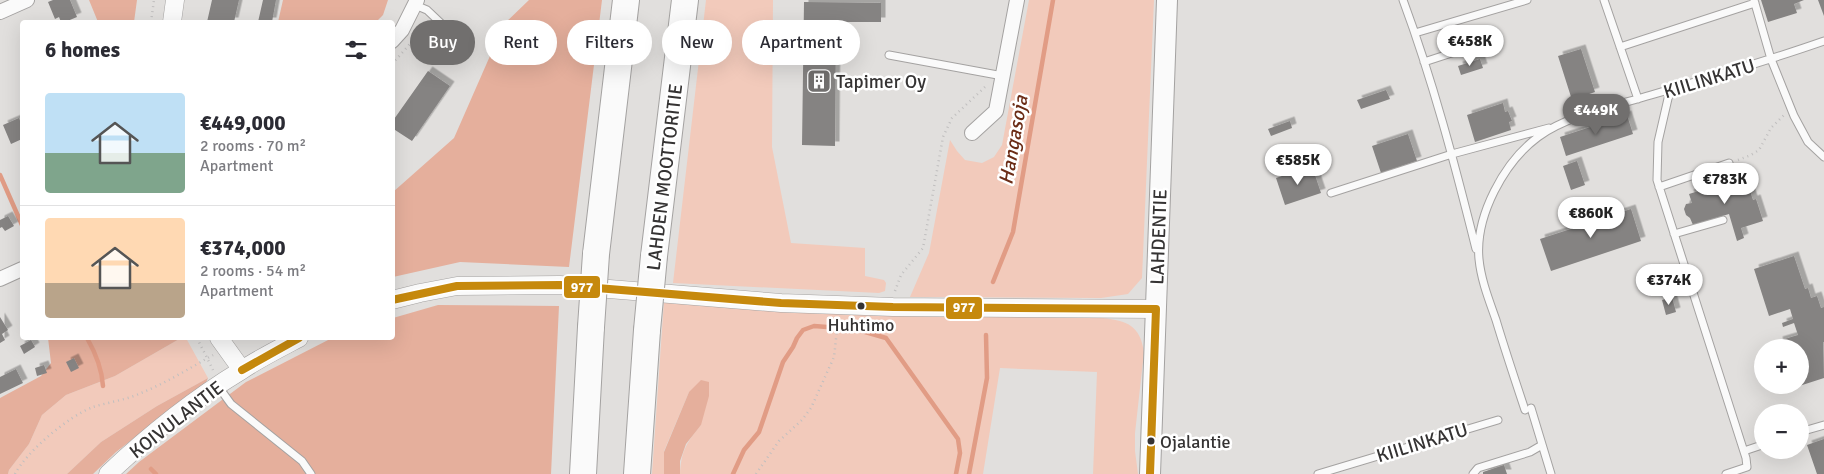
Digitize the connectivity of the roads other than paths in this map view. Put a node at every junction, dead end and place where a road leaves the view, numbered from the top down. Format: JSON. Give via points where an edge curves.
{"nodes":[{"id":1,"x":27,"y":0,"type":"edge"},
{"id":2,"x":175,"y":0,"type":"edge"},
{"id":3,"x":626,"y":0,"type":"edge"},
{"id":4,"x":685,"y":0,"type":"edge"},
{"id":5,"x":1017,"y":0,"type":"edge"},
{"id":6,"x":1167,"y":0,"type":"edge"},
{"id":7,"x":1403,"y":0,"type":"edge"},
{"id":8,"x":1527,"y":0,"type":"edge"},
{"id":9,"x":1604,"y":0,"type":"edge"},
{"id":10,"x":1754,"y":1,"type":"edge"},
{"id":11,"x":416,"y":3,"type":"edge"},
{"id":12,"x":0,"y":12,"type":"edge"},
{"id":13,"x":172,"y":20,"type":"edge"},
{"id":14,"x":438,"y":20,"type":"edge"},
{"id":15,"x":1415,"y":33,"type":"junction"},
{"id":16,"x":395,"y":38,"type":"edge"},
{"id":17,"x":1824,"y":41,"type":"edge"},
{"id":18,"x":1620,"y":47,"type":"junction"},
{"id":19,"x":1467,"y":48,"type":"dead end"},
{"id":20,"x":889,"y":55,"type":"dead end"},
{"id":21,"x":1770,"y":60,"type":"junction"},
{"id":22,"x":1424,"y":62,"type":"junction"},
{"id":23,"x":996,"y":75,"type":"junction"},
{"id":24,"x":1670,"y":90,"type":"junction"},
{"id":25,"x":1638,"y":99,"type":"junction"},
{"id":26,"x":1556,"y":126,"type":"junction"},
{"id":27,"x":972,"y":133,"type":"dead end"},
{"id":28,"x":1452,"y":154,"type":"junction"},
{"id":29,"x":1824,"y":157,"type":"edge"},
{"id":30,"x":1729,"y":163,"type":"road end"},
{"id":31,"x":1659,"y":187,"type":"junction"},
{"id":32,"x":1331,"y":193,"type":"dead end"},
{"id":33,"x":1722,"y":220,"type":"dead end"},
{"id":34,"x":1674,"y":234,"type":"junction"},
{"id":35,"x":1479,"y":258,"type":"junction"},
{"id":36,"x":20,"y":270,"type":"edge"},
{"id":37,"x":0,"y":278,"type":"edge"},
{"id":38,"x":395,"y":299,"type":"edge"},
{"id":39,"x":1156,"y":309,"type":"junction"},
{"id":40,"x":295,"y":340,"type":"edge"},
{"id":41,"x":222,"y":342,"type":"edge"},
{"id":42,"x":242,"y":370,"type":"junction"},
{"id":43,"x":218,"y":386,"type":"junction"},
{"id":44,"x":1498,"y":420,"type":"dead end"},
{"id":45,"x":1824,"y":425,"type":"edge"},
{"id":46,"x":1809,"y":429,"type":"edge"},
{"id":47,"x":1542,"y":446,"type":"junction"},
{"id":48,"x":1754,"y":448,"type":"edge"},
{"id":49,"x":1744,"y":451,"type":"junction"},
{"id":50,"x":108,"y":474,"type":"edge"},
{"id":51,"x":312,"y":474,"type":"edge"},
{"id":52,"x":583,"y":474,"type":"edge"},
{"id":53,"x":637,"y":474,"type":"edge"},
{"id":54,"x":1150,"y":474,"type":"edge"},
{"id":55,"x":1318,"y":474,"type":"edge"},
{"id":56,"x":1473,"y":474,"type":"edge"},
{"id":57,"x":1551,"y":474,"type":"edge"},
{"id":58,"x":1726,"y":474,"type":"edge"}],
"edges":[{"from":1,"to":12,"type":"street"},
{"from":2,"to":13,"type":"street"},
{"from":3,"to":52,"type":"highway","bridge":true,"via":[[596,254]]},
{"from":4,"to":53,"type":"highway","name":"LAHDEN MOOTTORITIE","bridge":true,"via":[[654,256]]},
{"from":5,"to":23,"type":"street"},
{"from":6,"to":39,"type":"main road","name":"LAHDENTIE"},
{"from":7,"to":15,"type":"lane"},
{"from":8,"to":15,"type":"lane"},
{"from":9,"to":18,"type":"lane"},
{"from":10,"to":18,"type":"lane"},
{"from":10,"to":21,"type":"lane"},
{"from":11,"to":14,"type":"lane"},
{"from":11,"to":16,"type":"street"},
{"from":15,"to":22,"type":"lane"},
{"from":17,"to":21,"type":"lane","name":"KIILINKATU"},
{"from":18,"to":25,"type":"lane"},
{"from":19,"to":22,"type":"lane"},
{"from":20,"to":23,"type":"lane"},
{"from":21,"to":24,"type":"lane","name":"KIILINKATU"},
{"from":21,"to":29,"type":"lane","via":[[1808,142]]},
{"from":22,"to":28,"type":"lane"},
{"from":23,"to":27,"type":"street","via":[[996,111]]},
{"from":24,"to":25,"type":"lane","name":"KIILINKATU"},
{"from":24,"to":31,"type":"lane","via":[[1658,142],[1656,174]]},
{"from":25,"to":26,"type":"lane","name":"KIILINKATU"},
{"from":26,"to":28,"type":"lane"},
{"from":26,"to":35,"type":"lane","name":"KIILINKATU","via":[[1525,148],[1493,194],[1482,225]]},
{"from":28,"to":32,"type":"lane"},
{"from":28,"to":35,"type":"lane"},
{"from":30,"to":31,"type":"lane"},
{"from":31,"to":34,"type":"lane"},
{"from":33,"to":34,"type":"lane"},
{"from":34,"to":49,"type":"lane"},
{"from":35,"to":47,"type":"lane","name":"KIILINKATU","via":[[1484,285]]},
{"from":36,"to":37,"type":"street"},
{"from":38,"to":39,"type":"street","via":[[457,286],[551,285],[782,303]]},
{"from":39,"to":54,"type":"main road","name":"LAHDENTIE"},
{"from":40,"to":42,"type":"street","name":"KOIVULANTIE"},
{"from":41,"to":42,"type":"street"},
{"from":42,"to":43,"type":"street","name":"KOIVULANTIE"},
{"from":43,"to":50,"type":"street","name":"KOIVULANTIE","via":[[173,418]]},
{"from":43,"to":51,"type":"lane","via":[[231,404],[302,461]]},
{"from":44,"to":55,"type":"lane","name":"KIILINKATU"},
{"from":45,"to":46,"type":"lane"},
{"from":47,"to":56,"type":"lane","via":[[1478,468]]},
{"from":47,"to":57,"type":"lane","name":"KIILINKATU"},
{"from":48,"to":49,"type":"lane"},
{"from":49,"to":58,"type":"lane","via":[[1747,467]]}]}
